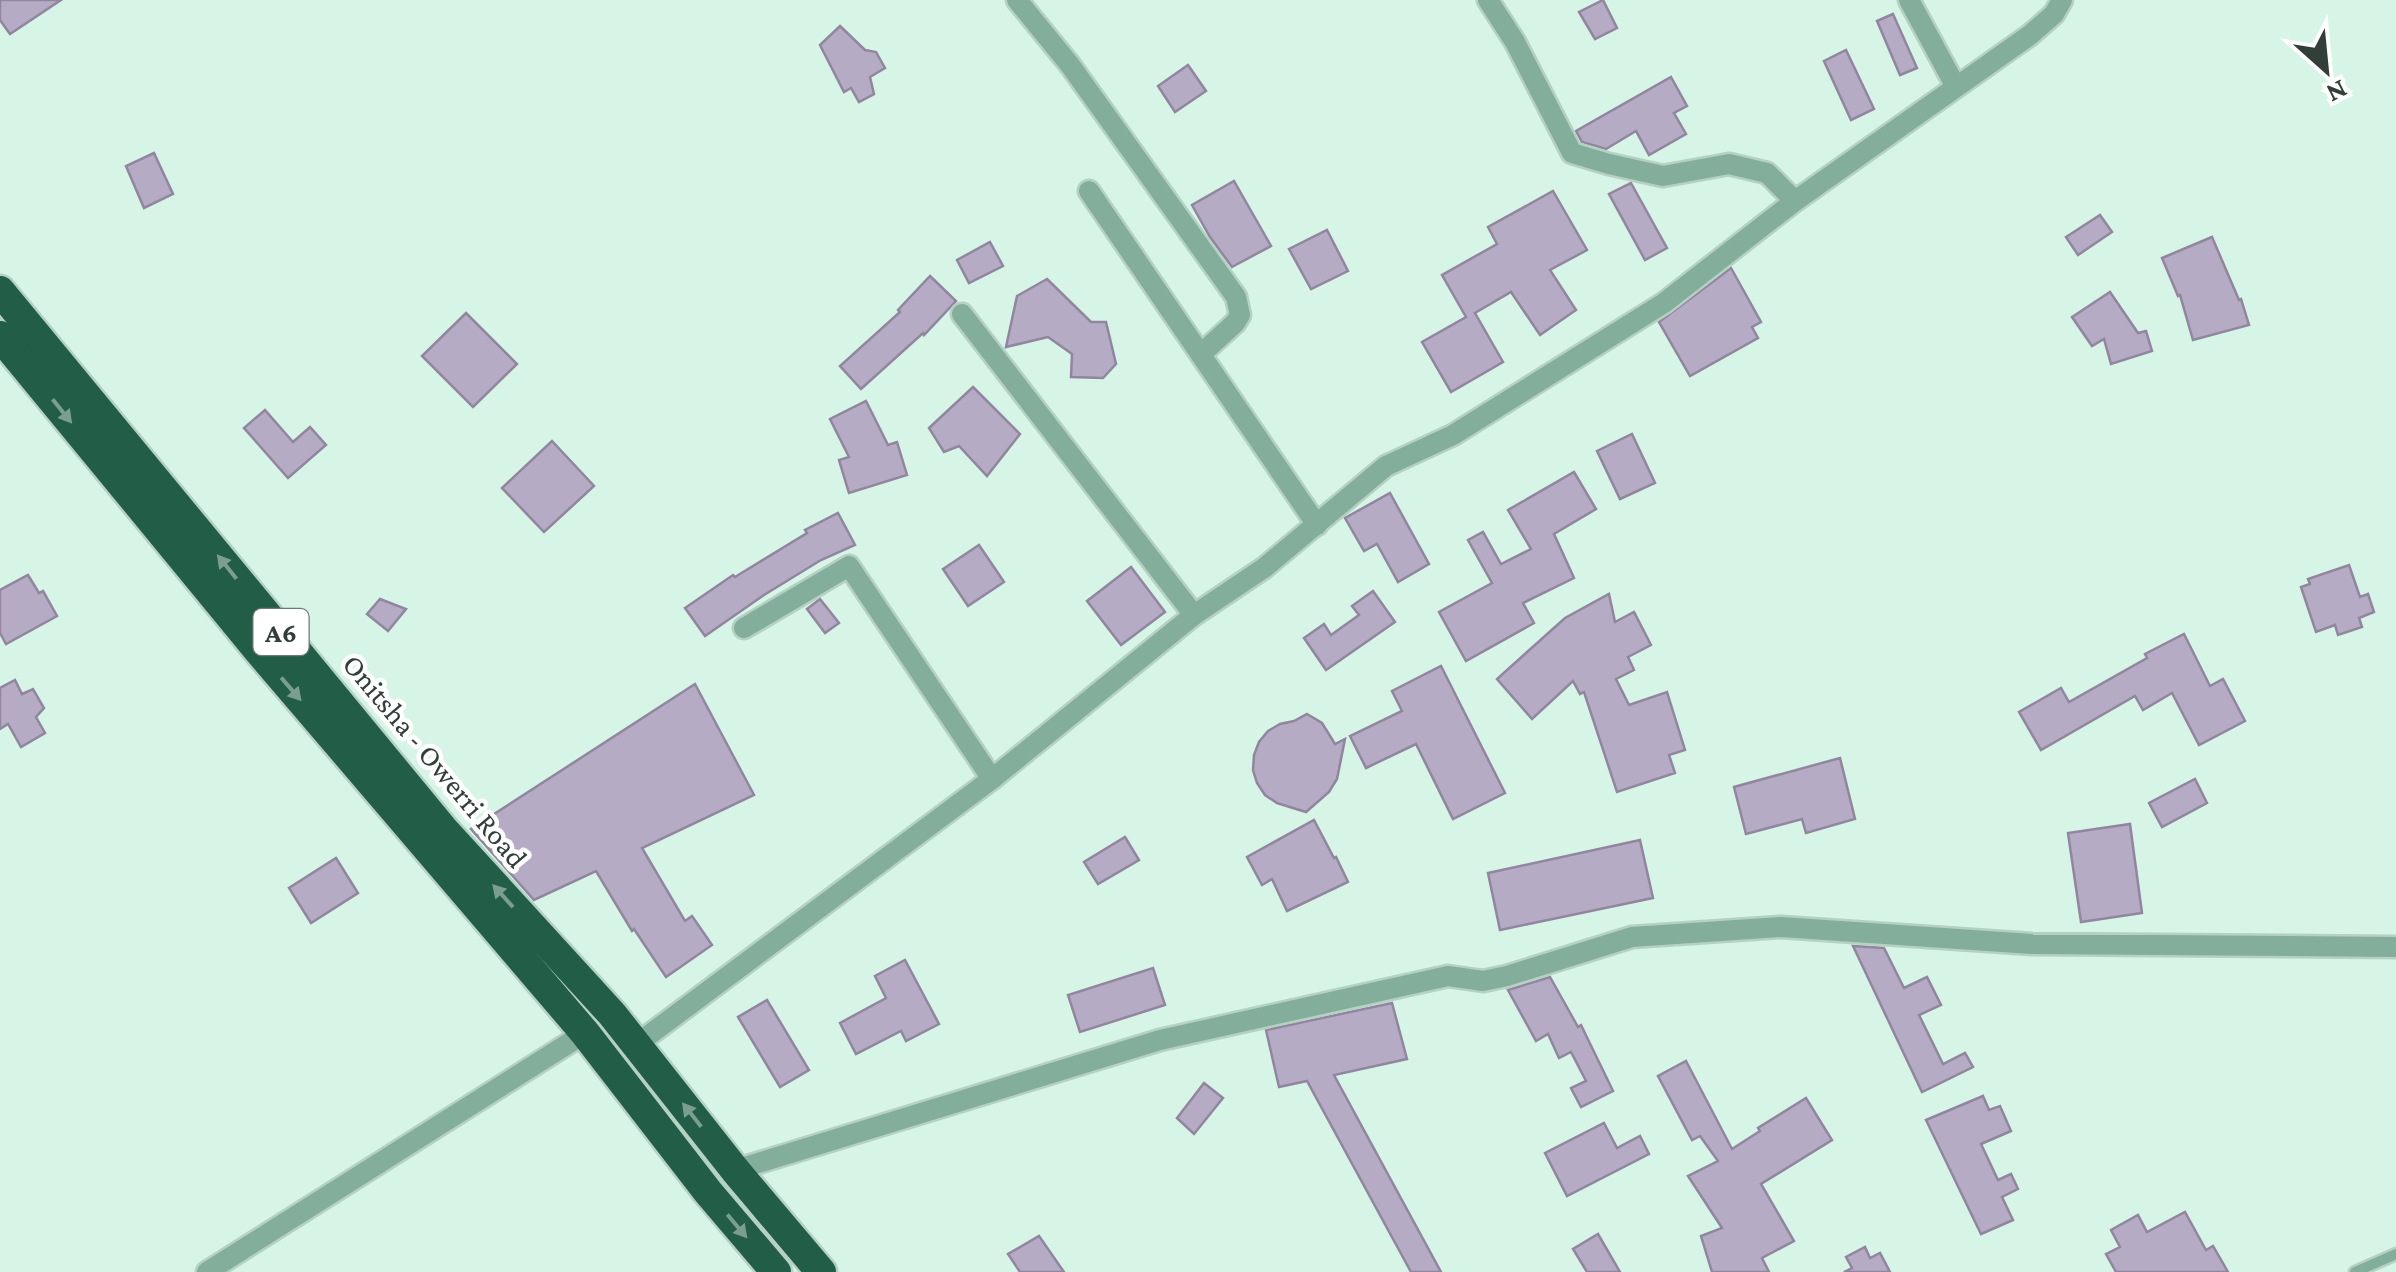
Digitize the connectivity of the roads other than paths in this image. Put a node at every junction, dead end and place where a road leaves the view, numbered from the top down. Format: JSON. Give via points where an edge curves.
{"nodes":[{"id":1,"x":1017,"y":0,"type":"edge"},
{"id":2,"x":1488,"y":0,"type":"edge"},
{"id":3,"x":1910,"y":0,"type":"edge"},
{"id":4,"x":2062,"y":0,"type":"edge"},
{"id":5,"x":1956,"y":87,"type":"junction"},
{"id":6,"x":1089,"y":191,"type":"dead end"},
{"id":7,"x":1795,"y":200,"type":"junction"},
{"id":8,"x":0,"y":291,"type":"edge"},
{"id":9,"x":962,"y":314,"type":"dead end"},
{"id":10,"x":0,"y":336,"type":"edge"},
{"id":11,"x":1200,"y":354,"type":"junction"},
{"id":12,"x":1317,"y":525,"type":"junction"},
{"id":13,"x":1194,"y":615,"type":"junction"},
{"id":14,"x":744,"y":628,"type":"dead end"},
{"id":15,"x":992,"y":779,"type":"junction"},
{"id":16,"x":2396,"y":947,"type":"edge"},
{"id":17,"x":584,"y":1033,"type":"junction"},
{"id":18,"x":636,"y":1044,"type":"junction"},
{"id":19,"x":735,"y":1170,"type":"junction"},
{"id":20,"x":2396,"y":1254,"type":"edge"},
{"id":21,"x":207,"y":1272,"type":"edge"},
{"id":22,"x":776,"y":1272,"type":"edge"},
{"id":23,"x":820,"y":1272,"type":"edge"},
{"id":24,"x":2354,"y":1272,"type":"edge"}],
"edges":[{"from":1,"to":11,"type":"street","via":[[1236,297],[1235,323]]},
{"from":2,"to":7,"type":"street","via":[[1572,153],[1664,176],[1729,164],[1767,173]]},
{"from":3,"to":5,"type":"street"},
{"from":4,"to":5,"type":"street","via":[[2030,35]]},
{"from":5,"to":7,"type":"street"},
{"from":6,"to":11,"type":"street"},
{"from":7,"to":12,"type":"street","via":[[1664,302],[1453,435],[1386,466]]},
{"from":18,"to":8,"type":"highway","name":"Onitsha - Owerri Road","number":"A6","one_way":true,"via":[[443,828]]},
{"from":9,"to":13,"type":"street"},
{"from":10,"to":17,"type":"highway","name":"Onitsha - Owerri Road","number":"A6","one_way":true},
{"from":11,"to":12,"type":"street"},
{"from":12,"to":13,"type":"street"},
{"from":13,"to":15,"type":"street"},
{"from":14,"to":15,"type":"street","via":[[849,566]]},
{"from":15,"to":18,"type":"street"},
{"from":16,"to":19,"type":"street","via":[[2032,944],[1781,927],[1632,938],[1483,981],[1448,976],[1160,1040]]},
{"from":17,"to":21,"type":"street"},
{"from":17,"to":22,"type":"highway","name":"Onitsha - Owerri Road","number":"A6","one_way":true},
{"from":19,"to":18,"type":"highway","name":"Onitsha - Owerri Road","number":"A6","one_way":true},
{"from":19,"to":23,"type":"highway","name":"Onitsha - Owerri Road","number":"A6"},
{"from":20,"to":24,"type":"lane"}]}
